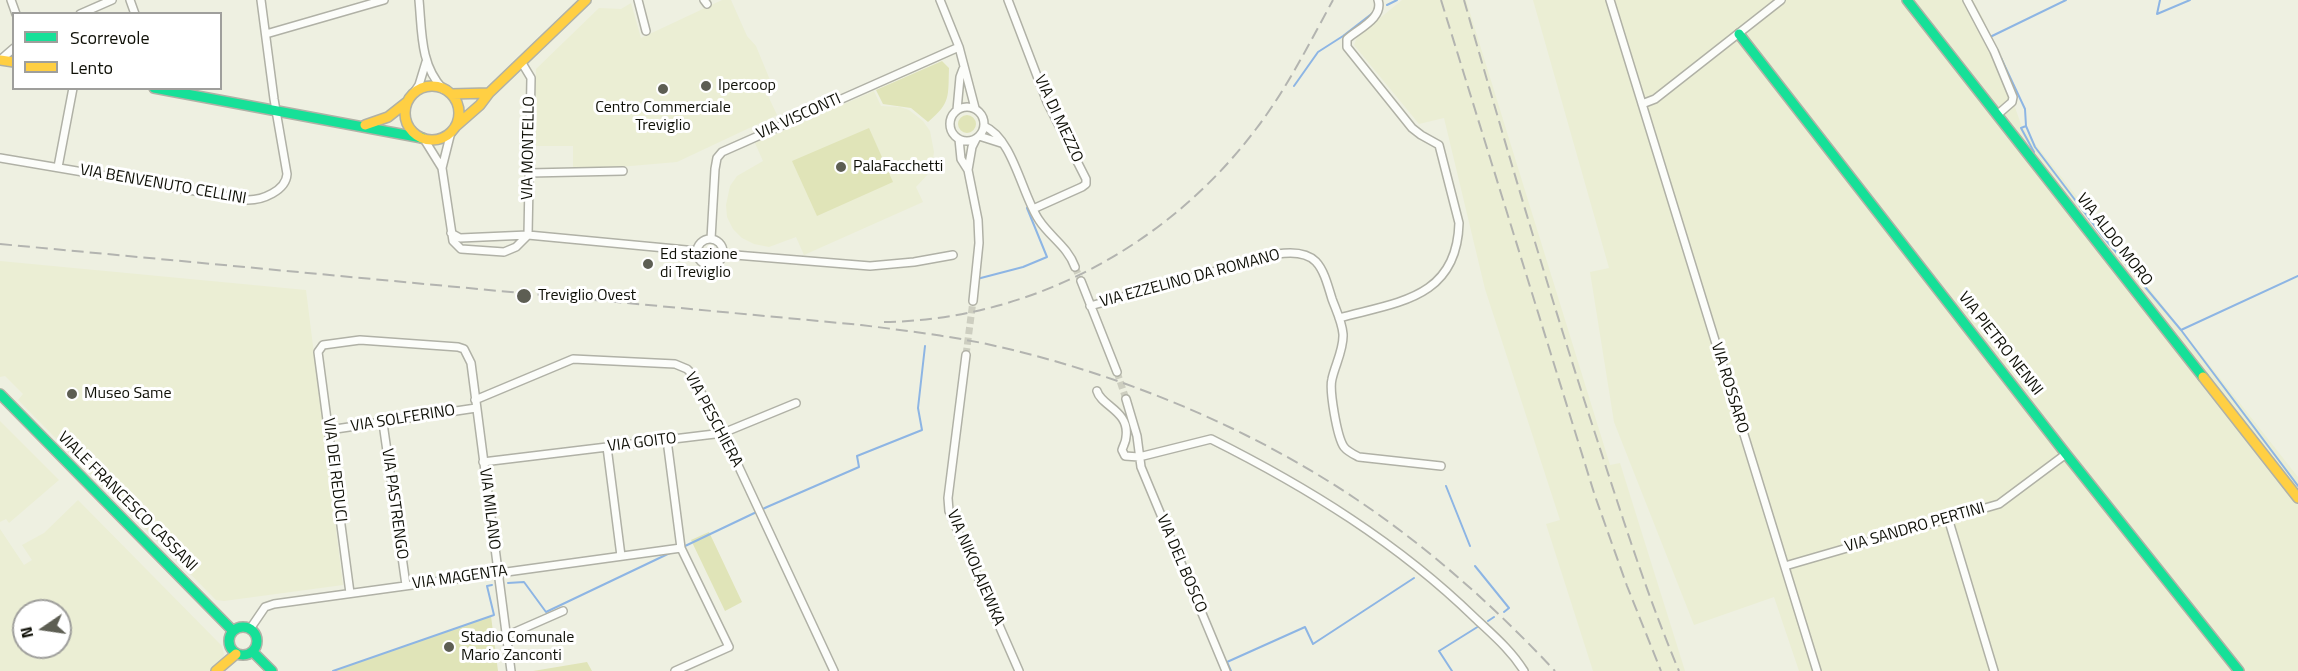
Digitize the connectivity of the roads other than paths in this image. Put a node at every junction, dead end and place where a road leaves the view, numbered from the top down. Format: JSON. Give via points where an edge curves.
{"nodes":[{"id":1,"x":112,"y":0,"type":"edge"},
{"id":2,"x":261,"y":0,"type":"edge"},
{"id":3,"x":384,"y":0,"type":"edge"},
{"id":4,"x":419,"y":0,"type":"edge"},
{"id":5,"x":586,"y":0,"type":"edge"},
{"id":6,"x":638,"y":0,"type":"edge"},
{"id":7,"x":940,"y":0,"type":"edge"},
{"id":8,"x":1008,"y":0,"type":"edge"},
{"id":9,"x":1378,"y":0,"type":"edge"},
{"id":10,"x":1610,"y":0,"type":"edge"},
{"id":11,"x":1781,"y":0,"type":"edge"},
{"id":12,"x":1907,"y":0,"type":"edge"},
{"id":13,"x":1967,"y":0,"type":"edge"},
{"id":14,"x":85,"y":12,"type":"edge"},
{"id":15,"x":646,"y":31,"type":"dead end"},
{"id":16,"x":266,"y":34,"type":"junction"},
{"id":17,"x":1738,"y":34,"type":"junction"},
{"id":18,"x":959,"y":47,"type":"junction"},
{"id":19,"x":12,"y":51,"type":"edge"},
{"id":20,"x":0,"y":60,"type":"edge"},
{"id":21,"x":426,"y":63,"type":"junction"},
{"id":22,"x":522,"y":63,"type":"junction"},
{"id":23,"x":963,"y":69,"type":"junction"},
{"id":24,"x":73,"y":90,"type":"edge"},
{"id":25,"x":165,"y":90,"type":"edge"},
{"id":26,"x":447,"y":91,"type":"junction"},
{"id":27,"x":489,"y":93,"type":"junction"},
{"id":28,"x":411,"y":97,"type":"junction"},
{"id":29,"x":1641,"y":104,"type":"junction"},
{"id":30,"x":975,"y":108,"type":"junction"},
{"id":31,"x":957,"y":110,"type":"junction"},
{"id":32,"x":277,"y":111,"type":"junction"},
{"id":33,"x":1997,"y":115,"type":"junction"},
{"id":34,"x":357,"y":126,"type":"junction"},
{"id":35,"x":984,"y":126,"type":"junction"},
{"id":36,"x":454,"y":129,"type":"junction"},
{"id":37,"x":978,"y":137,"type":"junction"},
{"id":38,"x":423,"y":139,"type":"junction"},
{"id":39,"x":959,"y":139,"type":"junction"},
{"id":40,"x":1002,"y":143,"type":"junction"},
{"id":41,"x":0,"y":158,"type":"edge"},
{"id":42,"x":58,"y":167,"type":"junction"},
{"id":43,"x":442,"y":168,"type":"junction"},
{"id":44,"x":968,"y":170,"type":"junction"},
{"id":45,"x":623,"y":171,"type":"dead end"},
{"id":46,"x":529,"y":173,"type":"junction"},
{"id":47,"x":1034,"y":209,"type":"junction"},
{"id":48,"x":451,"y":233,"type":"junction"},
{"id":49,"x":528,"y":235,"type":"junction"},
{"id":50,"x":509,"y":237,"type":"junction"},
{"id":51,"x":711,"y":239,"type":"junction"},
{"id":52,"x":509,"y":250,"type":"junction"},
{"id":53,"x":697,"y":251,"type":"junction"},
{"id":54,"x":723,"y":254,"type":"junction"},
{"id":55,"x":953,"y":255,"type":"dead end"},
{"id":56,"x":1075,"y":267,"type":"tunnel mouth"},
{"id":57,"x":1081,"y":281,"type":"tunnel mouth"},
{"id":58,"x":973,"y":301,"type":"tunnel mouth"},
{"id":59,"x":1090,"y":306,"type":"junction"},
{"id":60,"x":1338,"y":318,"type":"junction"},
{"id":61,"x":320,"y":348,"type":"joint"},
{"id":62,"x":966,"y":355,"type":"tunnel mouth"},
{"id":63,"x":1117,"y":372,"type":"tunnel mouth"},
{"id":64,"x":1097,"y":391,"type":"dead end"},
{"id":65,"x":0,"y":394,"type":"edge"},
{"id":66,"x":475,"y":399,"type":"junction"},
{"id":67,"x":1126,"y":399,"type":"tunnel mouth"},
{"id":68,"x":796,"y":403,"type":"dead end"},
{"id":69,"x":476,"y":408,"type":"junction"},
{"id":70,"x":383,"y":423,"type":"junction"},
{"id":71,"x":329,"y":430,"type":"junction"},
{"id":72,"x":723,"y":433,"type":"junction"},
{"id":73,"x":667,"y":440,"type":"junction"},
{"id":74,"x":607,"y":447,"type":"junction"},
{"id":75,"x":2066,"y":454,"type":"junction"},
{"id":76,"x":1139,"y":457,"type":"junction"},
{"id":77,"x":483,"y":462,"type":"junction"},
{"id":78,"x":1440,"y":466,"type":"dead end"},
{"id":79,"x":2298,"y":498,"type":"edge"},
{"id":80,"x":1948,"y":519,"type":"junction"},
{"id":81,"x":681,"y":548,"type":"junction"},
{"id":82,"x":621,"y":556,"type":"junction"},
{"id":83,"x":1785,"y":566,"type":"junction"},
{"id":84,"x":497,"y":572,"type":"junction"},
{"id":85,"x":406,"y":585,"type":"junction"},
{"id":86,"x":350,"y":593,"type":"junction"},
{"id":87,"x":563,"y":612,"type":"dead end"},
{"id":88,"x":250,"y":629,"type":"junction"},
{"id":89,"x":233,"y":631,"type":"junction"},
{"id":90,"x":506,"y":636,"type":"junction"},
{"id":91,"x":253,"y":652,"type":"junction"},
{"id":92,"x":236,"y":654,"type":"junction"},
{"id":93,"x":216,"y":671,"type":"edge"},
{"id":94,"x":272,"y":671,"type":"edge"},
{"id":95,"x":511,"y":671,"type":"edge"},
{"id":96,"x":675,"y":671,"type":"edge"},
{"id":97,"x":834,"y":671,"type":"edge"},
{"id":98,"x":1019,"y":671,"type":"edge"},
{"id":99,"x":1226,"y":671,"type":"edge"},
{"id":100,"x":1524,"y":671,"type":"edge"},
{"id":101,"x":1817,"y":671,"type":"edge"},
{"id":102,"x":1994,"y":671,"type":"edge"},
{"id":103,"x":2239,"y":671,"type":"edge"}],
"edges":[{"from":1,"to":14,"type":"street"},
{"from":2,"to":16,"type":"street"},
{"from":3,"to":16,"type":"street"},
{"from":4,"to":21,"type":"street"},
{"from":5,"to":22,"type":"main road"},
{"from":6,"to":15,"type":"street"},
{"from":7,"to":18,"type":"street"},
{"from":8,"to":47,"type":"street","name":"VIA DI MEZZO","via":[[1047,102],[1086,179],[1082,187]]},
{"from":9,"to":60,"type":"street","via":[[1380,10],[1347,39],[1347,47],[1412,128],[1439,145],[1459,233],[1452,260],[1425,292]]},
{"from":10,"to":29,"type":"street","name":"VIA ROSSARO"},
{"from":11,"to":17,"type":"street"},
{"from":12,"to":33,"type":"main road","name":"VIA ALDO MORO"},
{"from":13,"to":33,"type":"street","via":[[2013,97]]},
{"from":16,"to":32,"type":"street"},
{"from":17,"to":29,"type":"street","via":[[1655,99]]},
{"from":17,"to":75,"type":"main road","name":"VIA PIETRO NENNI"},
{"from":18,"to":23,"type":"street"},
{"from":18,"to":51,"type":"street","name":"VIA VISCONTI","via":[[722,152],[715,169]]},
{"from":19,"to":20,"type":"street"},
{"from":21,"to":26,"type":"street","via":[[436,82]]},
{"from":21,"to":28,"type":"street"},
{"from":22,"to":27,"type":"main road"},
{"from":22,"to":46,"type":"street","name":"VIA MONTELLO","via":[[531,78]]},
{"from":23,"to":30,"type":"street","via":[[968,75]]},
{"from":23,"to":31,"type":"street"},
{"from":24,"to":42,"type":"street"},
{"from":25,"to":32,"type":"main road"},
{"from":26,"to":27,"type":"main road"},
{"from":26,"to":28,"type":"main road","via":[[428,87]]},
{"from":26,"to":36,"type":"main road","via":[[459,109]]},
{"from":27,"to":36,"type":"main road"},
{"from":28,"to":34,"type":"main road","via":[[396,114]]},
{"from":28,"to":38,"type":"main road","via":[[405,116],[412,131]]},
{"from":29,"to":83,"type":"street","name":"VIA ROSSARO"},
{"from":30,"to":31,"type":"street"},
{"from":30,"to":35,"type":"street"},
{"from":31,"to":39,"type":"street","via":[[950,124]]},
{"from":32,"to":34,"type":"main road"},
{"from":32,"to":42,"type":"street","name":"VIA BENVENUTO CELLINI","via":[[287,180],[284,186],[256,200]]},
{"from":33,"to":79,"type":"main road","name":"VIA ALDO MORO"},
{"from":34,"to":38,"type":"main road"},
{"from":35,"to":37,"type":"street"},
{"from":35,"to":40,"type":"street","via":[[993,130]]},
{"from":36,"to":38,"type":"main road","via":[[440,139]]},
{"from":36,"to":43,"type":"street"},
{"from":37,"to":39,"type":"street"},
{"from":37,"to":40,"type":"street"},
{"from":37,"to":44,"type":"street"},
{"from":38,"to":43,"type":"street"},
{"from":39,"to":44,"type":"street","via":[[961,159]]},
{"from":40,"to":47,"type":"street"},
{"from":41,"to":42,"type":"street","name":"VIA BENVENUTO CELLINI"},
{"from":43,"to":48,"type":"street"},
{"from":44,"to":58,"type":"street","via":[[979,243]]},
{"from":45,"to":46,"type":"street"},
{"from":46,"to":49,"type":"street","name":"VIA MONTELLO"},
{"from":47,"to":56,"type":"street","via":[[1038,219],[1068,251]]},
{"from":48,"to":50,"type":"street","via":[[460,238]]},
{"from":48,"to":52,"type":"street","via":[[461,249]]},
{"from":49,"to":50,"type":"street"},
{"from":49,"to":52,"type":"street"},
{"from":49,"to":53,"type":"street"},
{"from":50,"to":52,"type":"street"},
{"from":51,"to":53,"type":"street","via":[[702,242]]},
{"from":51,"to":54,"type":"street","via":[[720,243]]},
{"from":53,"to":54,"type":"street","via":[[700,260],[709,265],[719,262]]},
{"from":54,"to":55,"type":"street","via":[[870,266]]},
{"from":57,"to":59,"type":"street"},
{"from":59,"to":60,"type":"street","name":"VIA EZZELINO DA ROMANO","via":[[1293,251],[1312,257],[1321,267]]},
{"from":59,"to":63,"type":"street"},
{"from":60,"to":78,"type":"street","name":"VIA EZZELINO DA ROMANO","via":[[1343,340],[1331,388],[1344,447],[1359,457]]},
{"from":61,"to":66,"type":"street","name":"VIA MILANO","via":[[360,340],[458,347],[464,349],[471,363]]},
{"from":61,"to":71,"type":"street","name":"VIA DEI REDUCI"},
{"from":62,"to":98,"type":"street","name":"VIA NIKOLAJEWKA","via":[[949,511]]},
{"from":64,"to":76,"type":"street","name":"VIA DEL BOSCO","via":[[1103,401],[1118,411],[1126,429],[1123,454],[1127,458]]},
{"from":65,"to":89,"type":"main road","name":"VIALE FRANCESCO CASSANI"},
{"from":66,"to":69,"type":"street","name":"VIA MILANO"},
{"from":66,"to":72,"type":"street","name":"VIA PESCHIERA","via":[[573,359],[675,364],[690,372]]},
{"from":67,"to":76,"type":"street","name":"VIA DEL BOSCO"},
{"from":68,"to":72,"type":"street","name":"VIA GOITO"},
{"from":69,"to":70,"type":"street","name":"VIA SOLFERINO"},
{"from":69,"to":77,"type":"street","name":"VIA MILANO"},
{"from":70,"to":71,"type":"street","name":"VIA SOLFERINO"},
{"from":70,"to":85,"type":"street","name":"VIA PASTRENGO"},
{"from":71,"to":86,"type":"street","name":"VIA DEI REDUCI"},
{"from":72,"to":73,"type":"street","name":"VIA GOITO"},
{"from":72,"to":97,"type":"street","name":"VIA PESCHIERA"},
{"from":73,"to":74,"type":"street","name":"VIA GOITO"},
{"from":73,"to":81,"type":"street"},
{"from":74,"to":77,"type":"street","name":"VIA GOITO"},
{"from":74,"to":82,"type":"street"},
{"from":75,"to":80,"type":"street","name":"VIA SANDRO PERTINI","via":[[1999,504]]},
{"from":75,"to":103,"type":"main road","name":"VIA PIETRO NENNI"},
{"from":76,"to":99,"type":"street","name":"VIA DEL BOSCO"},
{"from":76,"to":100,"type":"street","via":[[1211,439],[1252,459],[1357,522],[1407,558],[1505,645]]},
{"from":77,"to":84,"type":"street","name":"VIA MILANO"},
{"from":80,"to":83,"type":"street","name":"VIA SANDRO PERTINI"},
{"from":80,"to":102,"type":"street"},
{"from":81,"to":82,"type":"street","name":"VIA MAGENTA"},
{"from":81,"to":96,"type":"street","via":[[729,646]]},
{"from":82,"to":84,"type":"street","name":"VIA MAGENTA"},
{"from":83,"to":101,"type":"street","name":"VIA ROSSARO"},
{"from":84,"to":85,"type":"street","name":"VIA MAGENTA"},
{"from":84,"to":90,"type":"street","name":"VIA MILANO"},
{"from":85,"to":86,"type":"street","name":"VIA MAGENTA"},
{"from":86,"to":88,"type":"street","name":"VIA MAGENTA","via":[[265,607]]},
{"from":87,"to":90,"type":"street"},
{"from":88,"to":89,"type":"main road","via":[[240,627]]},
{"from":88,"to":91,"type":"main road","via":[[257,638]]},
{"from":89,"to":92,"type":"main road","via":[[230,647]]},
{"from":90,"to":95,"type":"street","name":"VIA MILANO"},
{"from":91,"to":92,"type":"main road","via":[[245,656]]},
{"from":91,"to":94,"type":"main road"},
{"from":92,"to":93,"type":"main road"}]}
